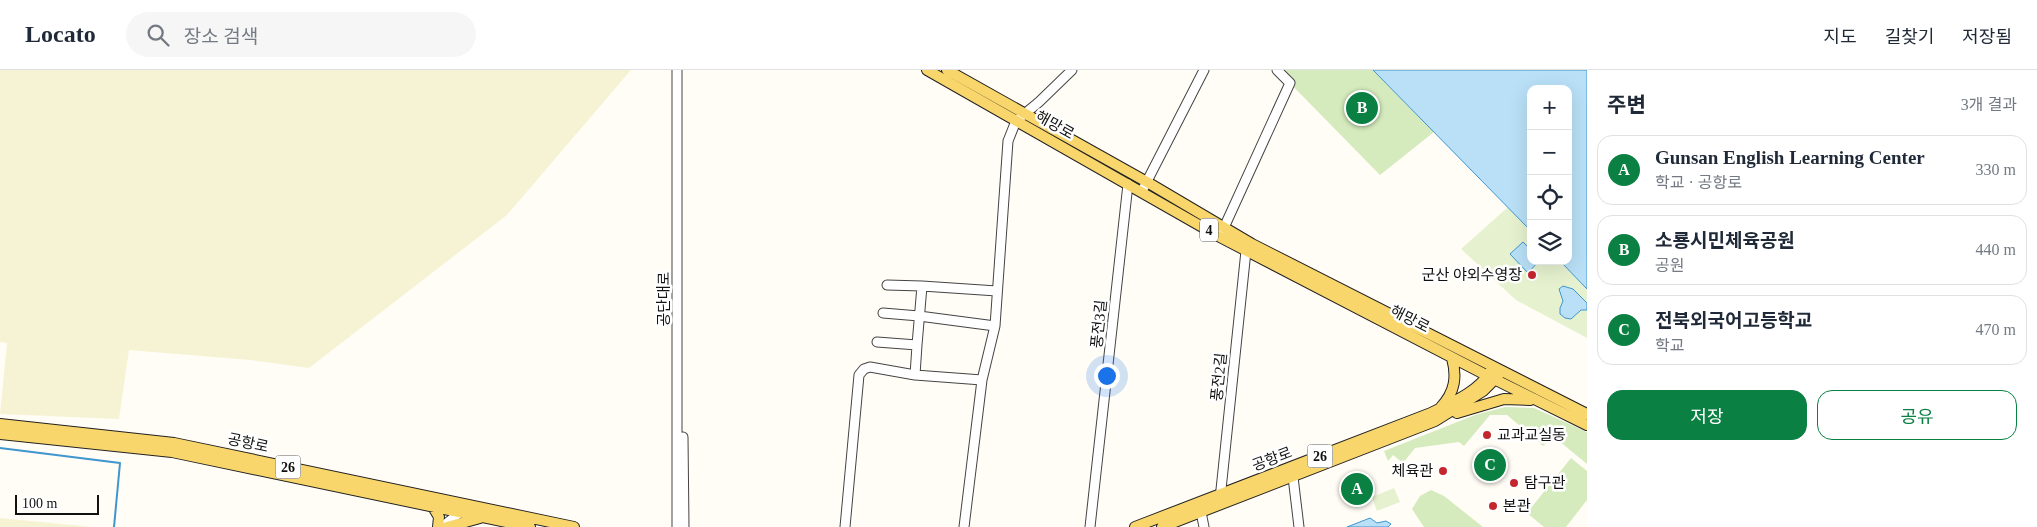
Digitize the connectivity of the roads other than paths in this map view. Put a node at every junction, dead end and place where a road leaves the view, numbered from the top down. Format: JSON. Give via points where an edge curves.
{"nodes":[{"id":1,"x":678,"y":70,"type":"edge"},
{"id":2,"x":683,"y":70,"type":"edge"},
{"id":3,"x":927,"y":70,"type":"edge"},
{"id":4,"x":947,"y":70,"type":"edge"},
{"id":5,"x":1072,"y":70,"type":"edge"},
{"id":6,"x":1204,"y":70,"type":"edge"},
{"id":7,"x":1277,"y":70,"type":"edge"},
{"id":8,"x":1025,"y":113,"type":"junction"},
{"id":9,"x":1016,"y":121,"type":"junction"},
{"id":10,"x":1147,"y":182,"type":"junction"},
{"id":11,"x":1128,"y":184,"type":"junction"},
{"id":12,"x":1142,"y":191,"type":"junction"},
{"id":13,"x":1222,"y":232,"type":"junction"},
{"id":14,"x":1246,"y":251,"type":"junction"},
{"id":15,"x":887,"y":285,"type":"dead end"},
{"id":16,"x":922,"y":286,"type":"junction"},
{"id":17,"x":998,"y":291,"type":"junction"},
{"id":18,"x":883,"y":314,"type":"dead end"},
{"id":19,"x":919,"y":316,"type":"junction"},
{"id":20,"x":995,"y":326,"type":"junction"},
{"id":21,"x":877,"y":342,"type":"dead end"},
{"id":22,"x":917,"y":345,"type":"junction"},
{"id":23,"x":1452,"y":358,"type":"junction"},
{"id":24,"x":1494,"y":374,"type":"junction"},
{"id":25,"x":915,"y":375,"type":"junction"},
{"id":26,"x":982,"y":380,"type":"junction"},
{"id":27,"x":1539,"y":401,"type":"junction"},
{"id":28,"x":1439,"y":409,"type":"junction"},
{"id":29,"x":1587,"y":414,"type":"edge"},
{"id":30,"x":1435,"y":421,"type":"junction"},
{"id":31,"x":0,"y":424,"type":"edge"},
{"id":32,"x":1587,"y":425,"type":"edge"},
{"id":33,"x":0,"y":434,"type":"edge"},
{"id":34,"x":1292,"y":477,"type":"junction"},
{"id":35,"x":1220,"y":500,"type":"junction"},
{"id":36,"x":468,"y":505,"type":"junction"},
{"id":37,"x":433,"y":506,"type":"junction"},
{"id":38,"x":460,"y":512,"type":"junction"},
{"id":39,"x":1201,"y":512,"type":"junction"},
{"id":40,"x":482,"y":517,"type":"junction"},
{"id":41,"x":497,"y":524,"type":"edge"},
{"id":42,"x":440,"y":527,"type":"edge"},
{"id":43,"x":447,"y":527,"type":"edge"},
{"id":44,"x":530,"y":527,"type":"edge"},
{"id":45,"x":574,"y":527,"type":"edge"},
{"id":46,"x":677,"y":527,"type":"edge"},
{"id":47,"x":684,"y":527,"type":"edge"},
{"id":48,"x":845,"y":527,"type":"edge"},
{"id":49,"x":964,"y":527,"type":"edge"},
{"id":50,"x":1090,"y":527,"type":"edge"},
{"id":51,"x":1135,"y":527,"type":"edge"},
{"id":52,"x":1162,"y":527,"type":"edge"},
{"id":53,"x":1204,"y":527,"type":"edge"},
{"id":54,"x":1299,"y":527,"type":"edge"}],
"edges":[{"from":1,"to":46,"type":"street","name":"공단대로"},
{"from":2,"to":47,"type":"street","name":"공단대로"},
{"from":3,"to":9,"type":"main road","name":"해망로","number":"4"},
{"from":4,"to":8,"type":"main road","name":"해망로","number":"4"},
{"from":5,"to":8,"type":"street"},
{"from":6,"to":10,"type":"street"},
{"from":7,"to":13,"type":"street","via":[[1290,84]]},
{"from":8,"to":9,"type":"street"},
{"from":8,"to":10,"type":"main road","name":"해망로","number":"4"},
{"from":9,"to":11,"type":"main road","name":"해망로","number":"4"},
{"from":9,"to":17,"type":"street","via":[[1008,140]]},
{"from":10,"to":12,"type":"street"},
{"from":10,"to":13,"type":"main road","name":"해망로","number":"4"},
{"from":11,"to":12,"type":"main road","name":"해망로","number":"4"},
{"from":11,"to":50,"type":"street","name":"풍전3길"},
{"from":12,"to":13,"type":"main road","name":"해망로","number":"4"},
{"from":13,"to":14,"type":"main road","name":"해망로","number":"4"},
{"from":13,"to":24,"type":"main road","name":"해망로","number":"4"},
{"from":14,"to":23,"type":"main road","name":"해망로","number":"4"},
{"from":14,"to":35,"type":"street","name":"풍전2길"},
{"from":15,"to":16,"type":"street"},
{"from":16,"to":17,"type":"street"},
{"from":16,"to":19,"type":"street"},
{"from":17,"to":20,"type":"street"},
{"from":18,"to":19,"type":"street"},
{"from":19,"to":20,"type":"street"},
{"from":19,"to":22,"type":"street"},
{"from":20,"to":26,"type":"street"},
{"from":21,"to":22,"type":"street"},
{"from":22,"to":25,"type":"street"},
{"from":23,"to":24,"type":"main road","name":"해망로","number":"4"},
{"from":23,"to":28,"type":"main road","via":[[1454,386]]},
{"from":24,"to":27,"type":"main road","name":"해망로","number":"4"},
{"from":24,"to":28,"type":"main road","name":"공항로","number":"26"},
{"from":24,"to":29,"type":"main road","name":"해망로","number":"4"},
{"from":24,"to":30,"type":"main road","name":"공항로","via":[[1476,396]]},
{"from":25,"to":26,"type":"street"},
{"from":25,"to":48,"type":"street","via":[[870,367],[860,375]]},
{"from":26,"to":49,"type":"street"},
{"from":27,"to":30,"type":"main road","number":"26","via":[[1504,399]]},
{"from":27,"to":32,"type":"main road","name":"해망로","number":"4"},
{"from":28,"to":35,"type":"main road","name":"공항로","number":"26"},
{"from":30,"to":34,"type":"main road","name":"공항로","number":"26"},
{"from":31,"to":36,"type":"main road","name":"공항로","number":"26","via":[[174,443]]},
{"from":33,"to":37,"type":"main road","name":"공항로","number":"26","via":[[172,452]]},
{"from":34,"to":35,"type":"main road","name":"공항로","number":"26"},
{"from":34,"to":54,"type":"street"},
{"from":35,"to":39,"type":"main road","name":"공항로","number":"26"},
{"from":35,"to":51,"type":"main road","name":"공항로","number":"26"},
{"from":36,"to":38,"type":"street"},
{"from":36,"to":45,"type":"main road","name":"공항로","number":"26"},
{"from":37,"to":38,"type":"main road","name":"공항로","number":"26"},
{"from":37,"to":42,"type":"main road"},
{"from":38,"to":40,"type":"main road","name":"공항로","number":"26"},
{"from":38,"to":42,"type":"street"},
{"from":39,"to":52,"type":"main road","name":"공항로","number":"26"},
{"from":39,"to":53,"type":"street"},
{"from":40,"to":41,"type":"main road","name":"공항로","number":"26"},
{"from":40,"to":43,"type":"main road"},
{"from":41,"to":44,"type":"main road","name":"공항로","number":"26"}]}
